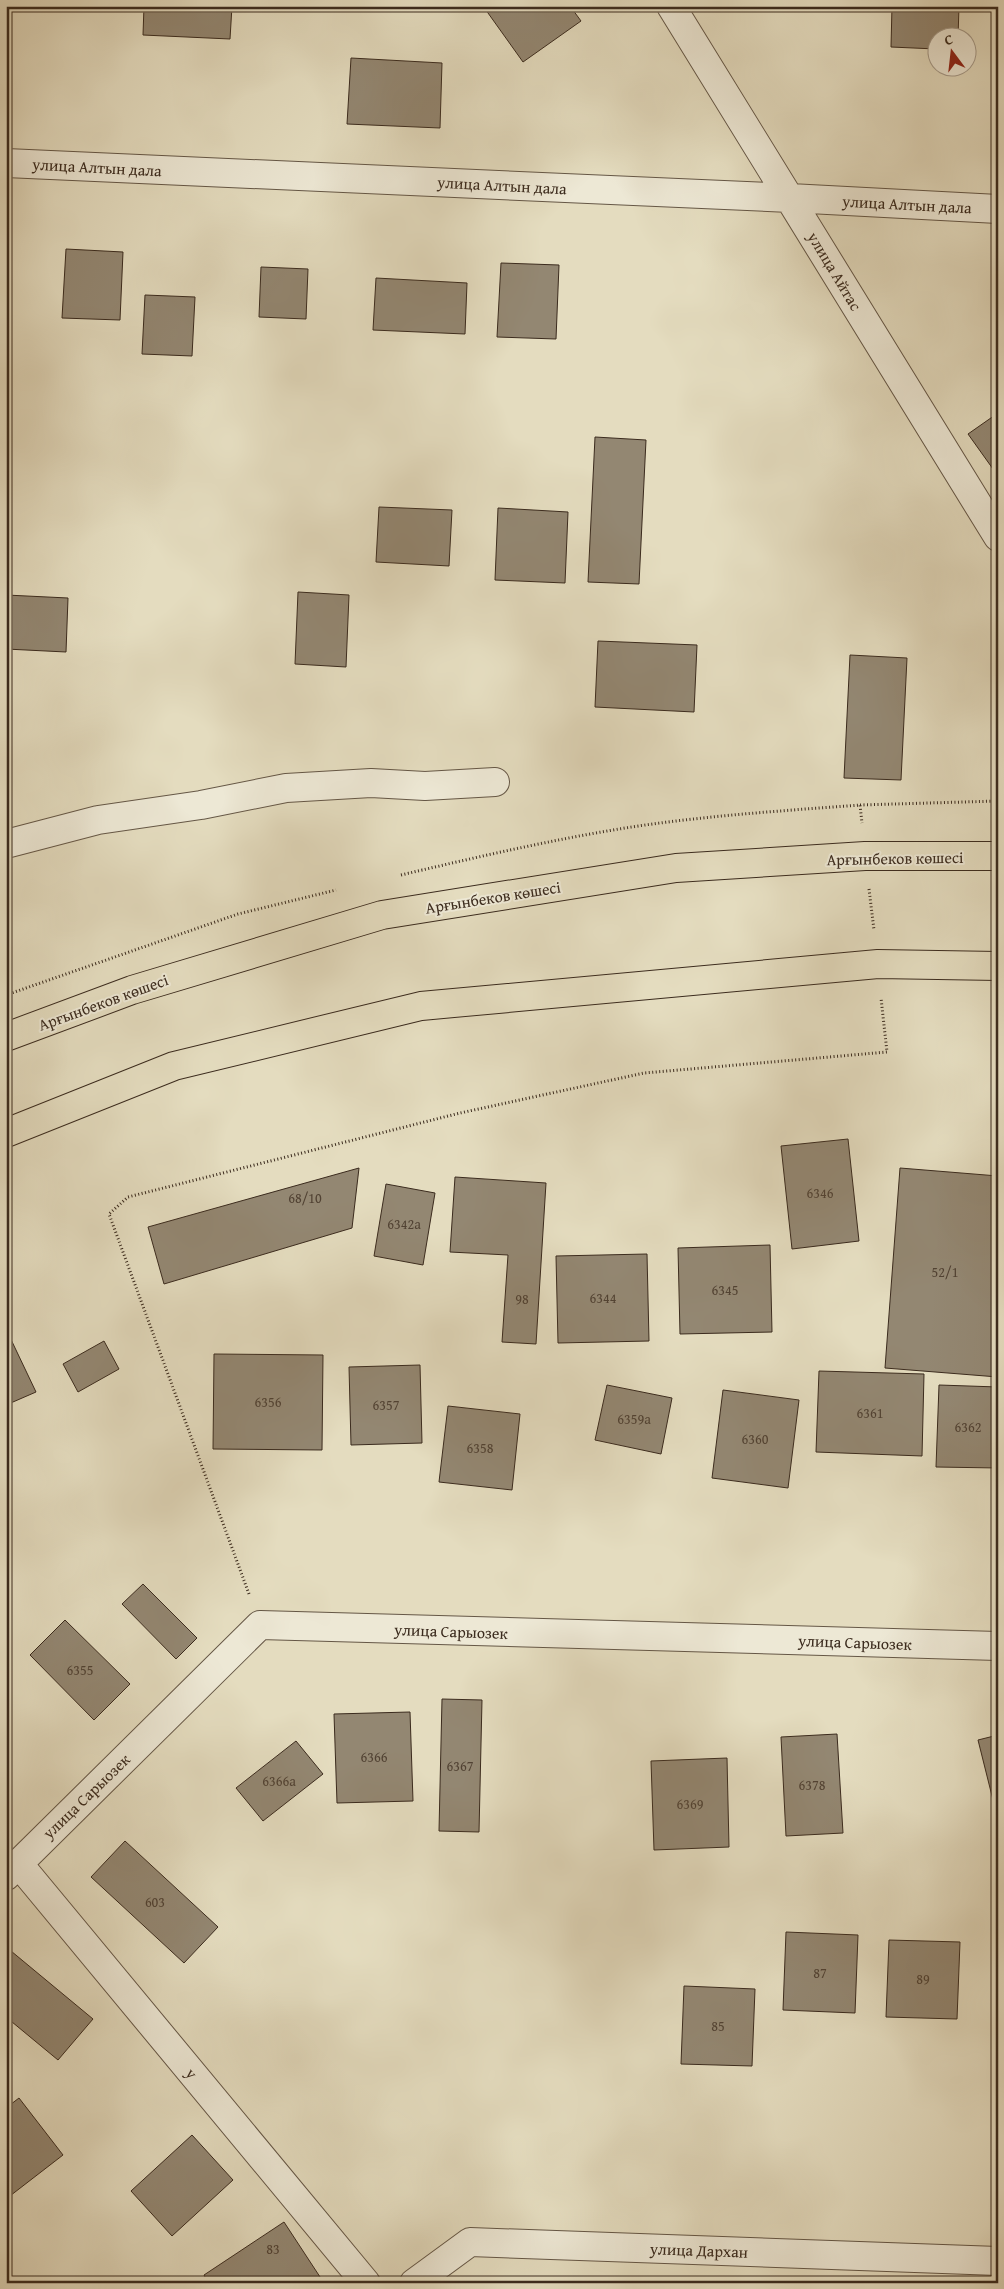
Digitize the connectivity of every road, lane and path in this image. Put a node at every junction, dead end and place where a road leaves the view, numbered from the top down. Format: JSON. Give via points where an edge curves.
{"nodes":[{"id":1,"x":671,"y":6,"type":"edge"},
{"id":2,"x":6,"y":163,"type":"edge"},
{"id":3,"x":790,"y":198,"type":"junction"},
{"id":4,"x":998,"y":209,"type":"edge"},
{"id":5,"x":998,"y":537,"type":"edge"},
{"id":6,"x":495,"y":782,"type":"dead end"},
{"id":7,"x":998,"y":801,"type":"edge"},
{"id":8,"x":860,"y":805,"type":"junction"},
{"id":9,"x":6,"y":844,"type":"edge"},
{"id":10,"x":865,"y":856,"type":"junction"},
{"id":11,"x":998,"y":856,"type":"edge"},
{"id":12,"x":392,"y":877,"type":"dead end"},
{"id":13,"x":344,"y":888,"type":"dead end"},
{"id":14,"x":878,"y":964,"type":"junction"},
{"id":15,"x":998,"y":966,"type":"edge"},
{"id":16,"x":6,"y":995,"type":"edge"},
{"id":17,"x":6,"y":1037,"type":"edge"},
{"id":18,"x":6,"y":1133,"type":"edge"},
{"id":19,"x":260,"y":1625,"type":"junction"},
{"id":20,"x":998,"y":1646,"type":"edge"},
{"id":21,"x":12,"y":1870,"type":"edge"},
{"id":22,"x":998,"y":2261,"type":"edge"},
{"id":23,"x":366,"y":2283,"type":"edge"},
{"id":24,"x":414,"y":2283,"type":"edge"}],
"edges":[{"from":1,"to":3,"type":"street","name":"улица Айтас"},
{"from":2,"to":3,"type":"street","name":"улица Алтын дала"},
{"from":3,"to":4,"type":"street","name":"улица Алтын дала"},
{"from":3,"to":5,"type":"street","name":"улица Айтас"},
{"from":6,"to":9,"type":"street","via":[[426,786],[371,783],[286,788],[98,820]]},
{"from":7,"to":8,"type":"path"},
{"from":8,"to":10,"type":"path"},
{"from":8,"to":12,"type":"path","via":[[620,829],[470,858]]},
{"from":10,"to":11,"type":"main road","name":"Арғынбеков көшесі"},
{"from":10,"to":14,"type":"path"},
{"from":10,"to":17,"type":"main road","name":"Арғынбеков көшесі","via":[[676,868],[382,915],[132,990]]},
{"from":13,"to":16,"type":"path","via":[[238,914]]},
{"from":14,"to":15,"type":"main road"},
{"from":14,"to":18,"type":"main road","via":[[421,1006],[174,1066]]},
{"from":14,"to":19,"type":"path","via":[[887,1052],[644,1073],[460,1113],[128,1197],[109,1214]]},
{"from":19,"to":20,"type":"street","name":"улица Сарыозек"},
{"from":19,"to":21,"type":"street","name":"улица Сарыозек"},
{"from":21,"to":23,"type":"street","name":"у"},
{"from":22,"to":24,"type":"street","name":"улица Дархан","via":[[470,2242]]}]}
